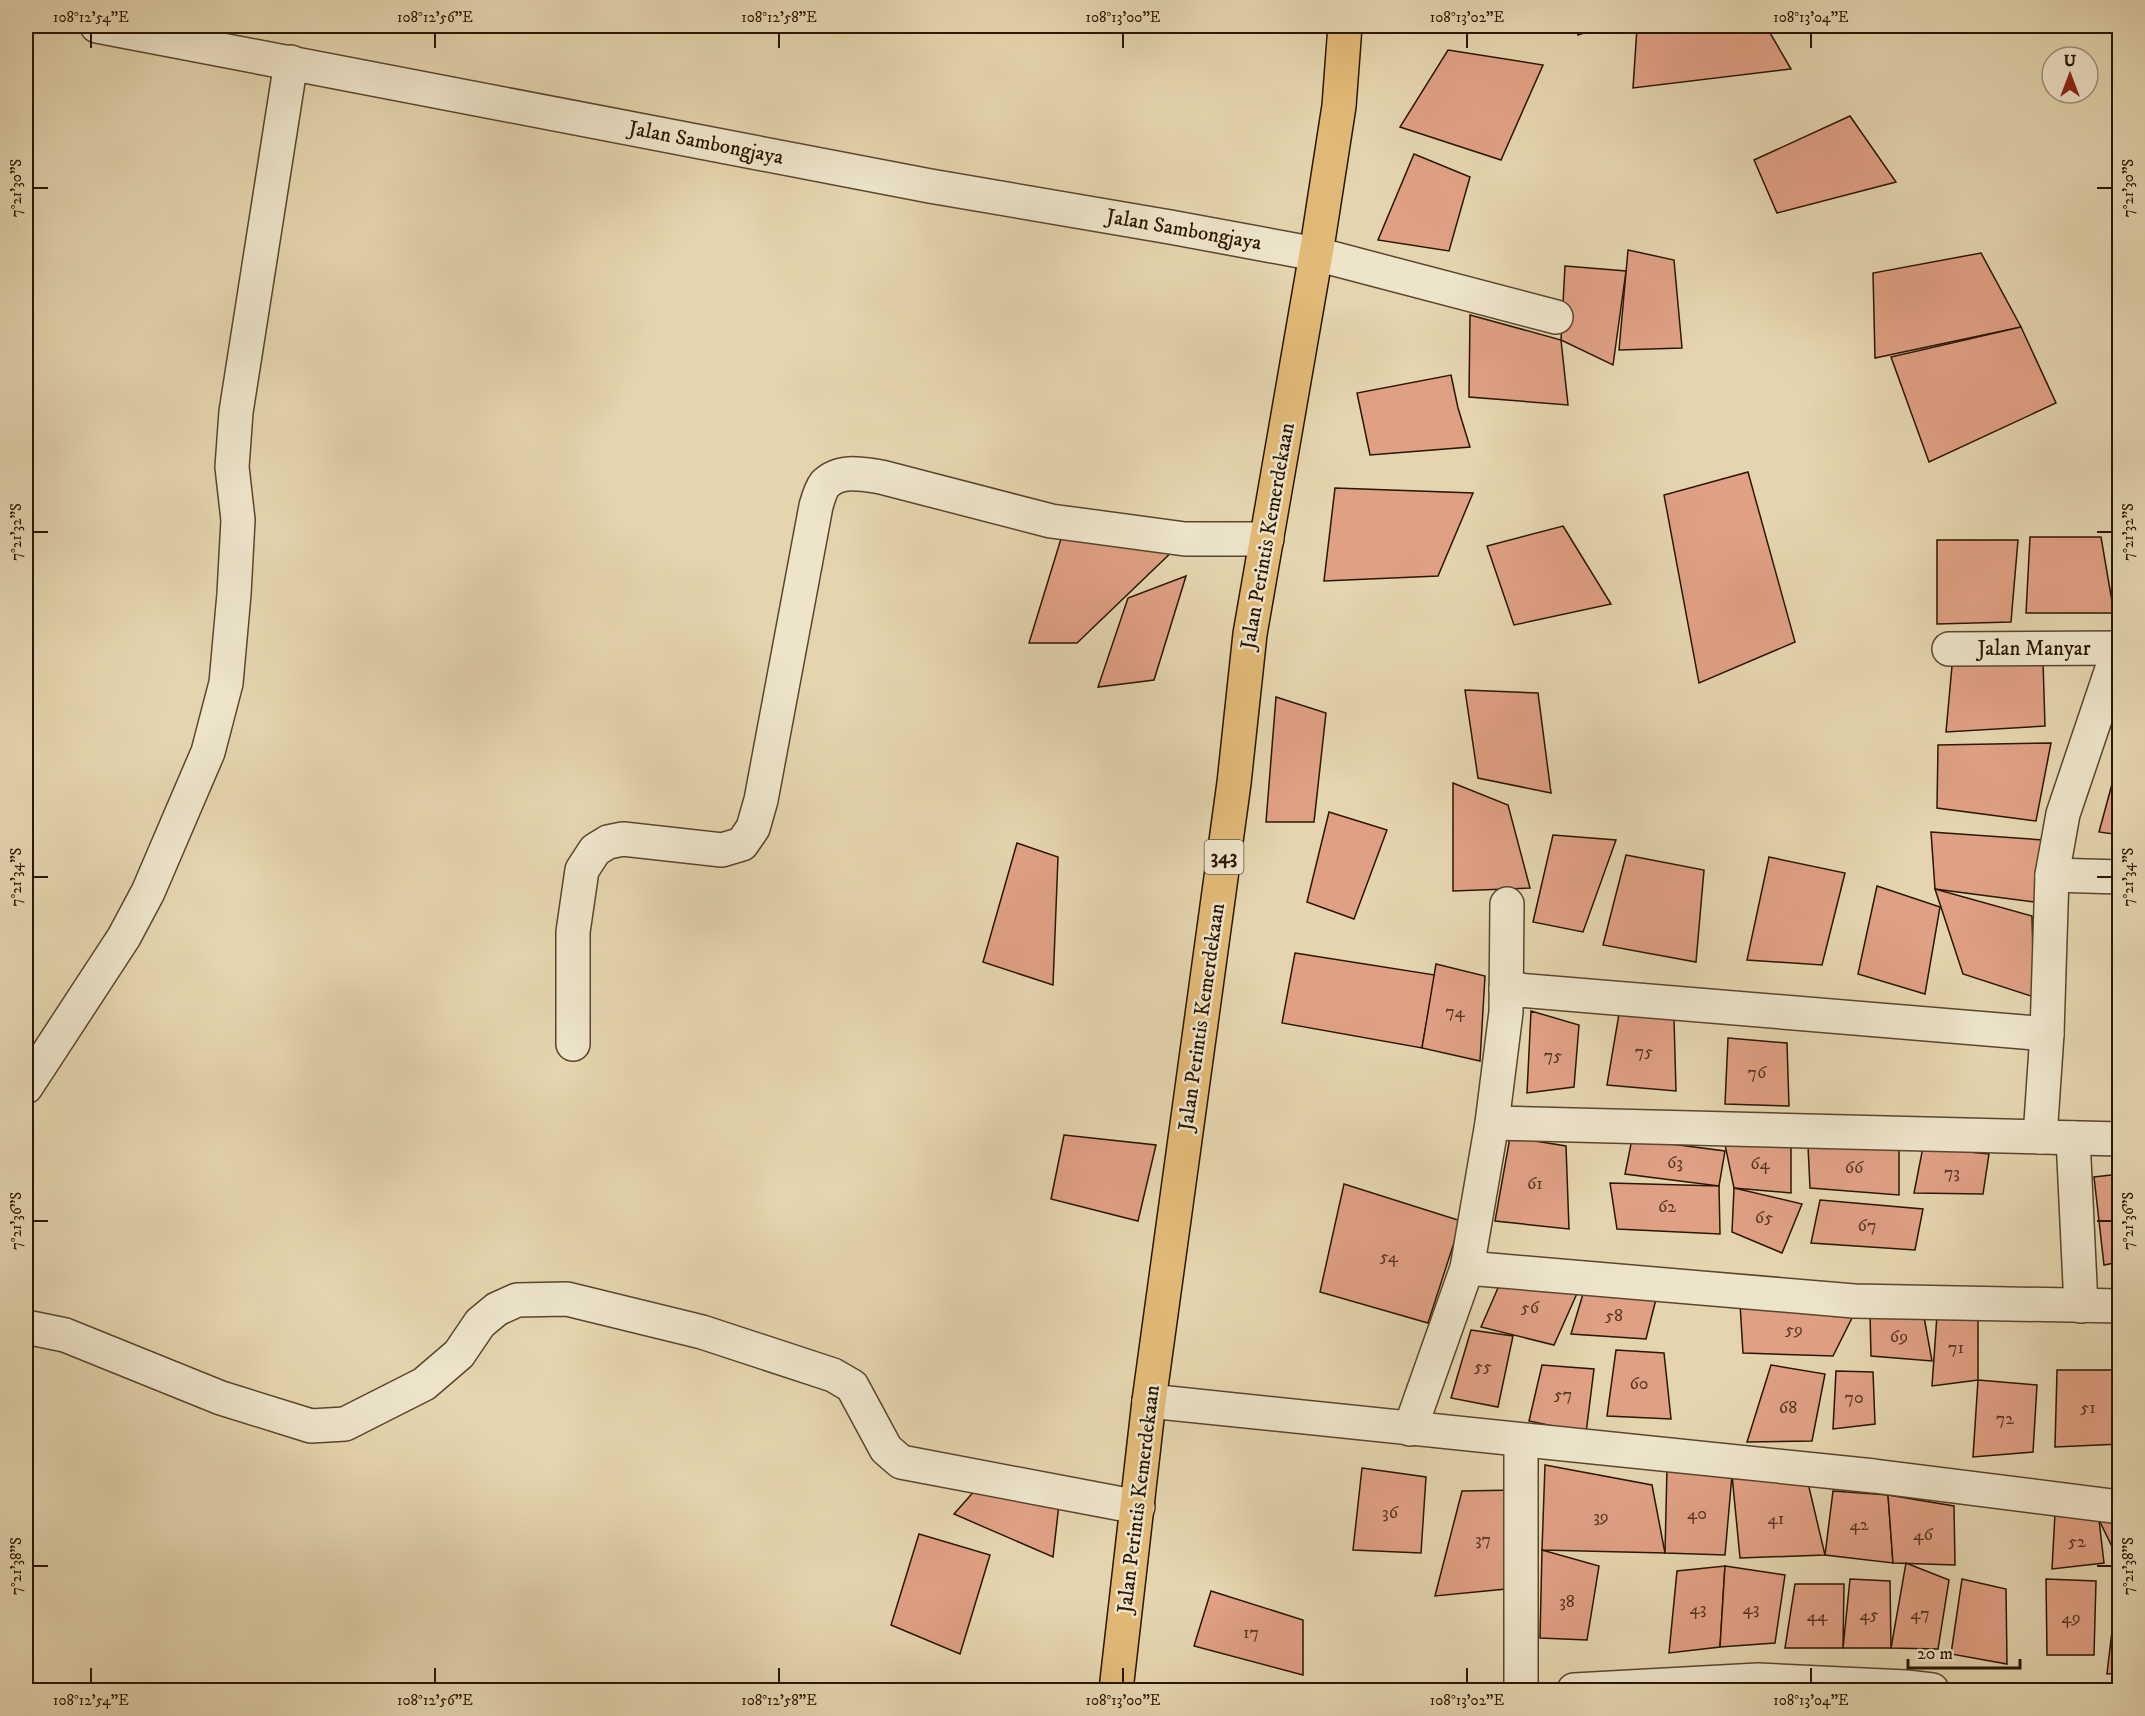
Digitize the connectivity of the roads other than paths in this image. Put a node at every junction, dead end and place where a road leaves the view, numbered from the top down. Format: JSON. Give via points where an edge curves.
{"nodes":[{"id":1,"x":97,"y":26,"type":"edge"},
{"id":2,"x":1345,"y":26,"type":"edge"},
{"id":3,"x":291,"y":62,"type":"junction"},
{"id":4,"x":1316,"y":254,"type":"junction"},
{"id":5,"x":1556,"y":317,"type":"dead end"},
{"id":6,"x":1268,"y":539,"type":"junction"},
{"id":7,"x":2119,"y":648,"type":"edge"},
{"id":8,"x":1949,"y":650,"type":"dead end"},
{"id":9,"x":2052,"y":875,"type":"junction"},
{"id":10,"x":2120,"y":877,"type":"edge"},
{"id":11,"x":1507,"y":904,"type":"dead end"},
{"id":12,"x":1506,"y":989,"type":"junction"},
{"id":13,"x":2047,"y":1034,"type":"junction"},
{"id":14,"x":573,"y":1044,"type":"dead end"},
{"id":15,"x":26,"y":1087,"type":"edge"},
{"id":16,"x":1492,"y":1123,"type":"junction"},
{"id":17,"x":2040,"y":1137,"type":"junction"},
{"id":18,"x":2073,"y":1138,"type":"junction"},
{"id":19,"x":2120,"y":1139,"type":"edge"},
{"id":20,"x":1467,"y":1268,"type":"junction"},
{"id":21,"x":2081,"y":1306,"type":"junction"},
{"id":22,"x":2120,"y":1306,"type":"edge"},
{"id":23,"x":26,"y":1327,"type":"edge"},
{"id":24,"x":1149,"y":1401,"type":"junction"},
{"id":25,"x":1410,"y":1429,"type":"junction"},
{"id":26,"x":1521,"y":1441,"type":"junction"},
{"id":27,"x":1138,"y":1507,"type":"junction"},
{"id":28,"x":2120,"y":1507,"type":"edge"},
{"id":29,"x":1116,"y":1690,"type":"edge"},
{"id":30,"x":1521,"y":1690,"type":"edge"},
{"id":31,"x":1574,"y":1690,"type":"edge"},
{"id":32,"x":1932,"y":1690,"type":"edge"}],
"edges":[{"from":1,"to":3,"type":"street","name":"Jalan Sambongjaya"},
{"from":2,"to":4,"type":"main road","name":"Jalan Perintis Kemerdekaan","number":"343","via":[[1339,106]]},
{"from":3,"to":4,"type":"street","name":"Jalan Sambongjaya","via":[[918,184]]},
{"from":3,"to":15,"type":"street","via":[[236,412],[232,467],[238,520],[226,683],[208,752],[148,892],[124,937]]},
{"from":4,"to":5,"type":"street","name":"Jalan Sambongjaya"},
{"from":4,"to":6,"type":"main road","name":"Jalan Perintis Kemerdekaan","number":"343"},
{"from":6,"to":14,"type":"street","via":[[1185,539],[1052,520],[855,473],[838,476],[824,485],[816,506],[753,828],[742,844],[722,850],[623,839],[595,850],[582,870],[573,932]]},
{"from":6,"to":24,"type":"main road","name":"Jalan Perintis Kemerdekaan","number":"343","via":[[1250,634],[1233,794]]},
{"from":7,"to":8,"type":"street","name":"Jalan Manyar"},
{"from":7,"to":9,"type":"street","via":[[2063,814]]},
{"from":9,"to":10,"type":"street"},
{"from":9,"to":13,"type":"street"},
{"from":11,"to":12,"type":"street"},
{"from":12,"to":13,"type":"street"},
{"from":12,"to":16,"type":"street"},
{"from":13,"to":17,"type":"street"},
{"from":16,"to":17,"type":"street"},
{"from":16,"to":20,"type":"street"},
{"from":17,"to":18,"type":"street"},
{"from":18,"to":19,"type":"street"},
{"from":18,"to":21,"type":"street"},
{"from":20,"to":21,"type":"street","via":[[1854,1301]]},
{"from":20,"to":25,"type":"street"},
{"from":21,"to":22,"type":"street"},
{"from":23,"to":27,"type":"street","via":[[66,1335],[221,1398],[311,1426],[345,1425],[424,1384],[459,1354],[480,1323],[497,1309],[517,1300],[567,1299],[702,1332],[833,1375],[852,1386],[886,1449],[901,1462]]},
{"from":24,"to":25,"type":"street"},
{"from":24,"to":27,"type":"main road","name":"Jalan Perintis Kemerdekaan","number":"343"},
{"from":25,"to":26,"type":"street"},
{"from":26,"to":28,"type":"street","via":[[1874,1476]]},
{"from":26,"to":30,"type":"street"},
{"from":27,"to":29,"type":"main road","name":"Jalan Perintis Kemerdekaan","number":"343"},
{"from":31,"to":32,"type":"street","via":[[1758,1680]]}]}
